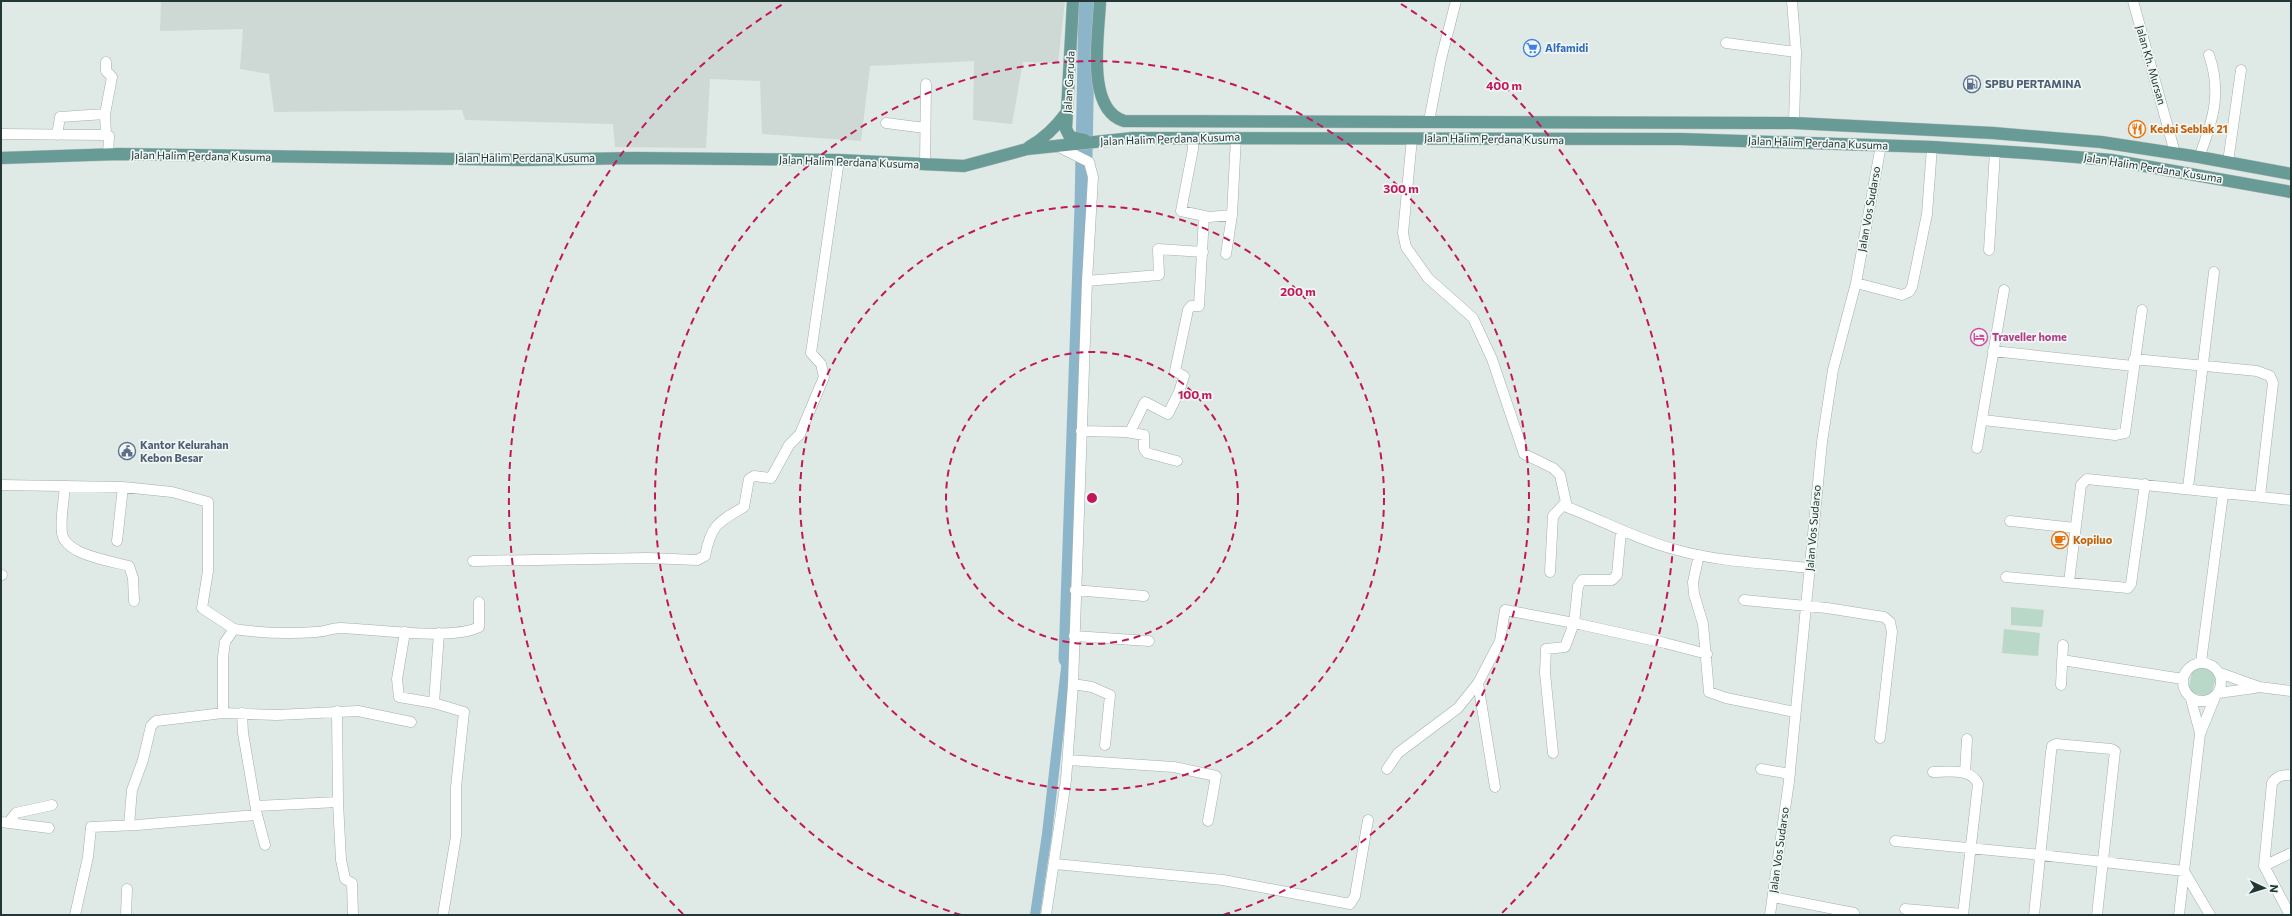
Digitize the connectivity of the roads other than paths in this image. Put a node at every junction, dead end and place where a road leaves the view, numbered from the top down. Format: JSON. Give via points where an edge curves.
{"nodes":[{"id":1,"x":1073,"y":1,"type":"edge"},
{"id":2,"x":1100,"y":1,"type":"edge"},
{"id":3,"x":1456,"y":1,"type":"edge"},
{"id":4,"x":1792,"y":1,"type":"edge"},
{"id":5,"x":2133,"y":1,"type":"edge"},
{"id":6,"x":1726,"y":43,"type":"dead end"},
{"id":7,"x":1796,"y":52,"type":"junction"},
{"id":8,"x":2209,"y":55,"type":"dead end"},
{"id":9,"x":106,"y":62,"type":"dead end"},
{"id":10,"x":2241,"y":70,"type":"dead end"},
{"id":11,"x":926,"y":84,"type":"dead end"},
{"id":12,"x":1067,"y":112,"type":"junction"},
{"id":13,"x":105,"y":114,"type":"junction"},
{"id":14,"x":88,"y":116,"type":"junction"},
{"id":15,"x":1429,"y":121,"type":"junction"},
{"id":16,"x":1546,"y":121,"type":"junction"},
{"id":17,"x":1627,"y":121,"type":"junction"},
{"id":18,"x":1794,"y":123,"type":"junction"},
{"id":19,"x":886,"y":124,"type":"dead end"},
{"id":20,"x":925,"y":128,"type":"junction"},
{"id":21,"x":1,"y":134,"type":"edge"},
{"id":22,"x":57,"y":135,"type":"junction"},
{"id":23,"x":89,"y":135,"type":"junction"},
{"id":24,"x":106,"y":136,"type":"junction"},
{"id":25,"x":1193,"y":137,"type":"junction"},
{"id":26,"x":1236,"y":137,"type":"junction"},
{"id":27,"x":1412,"y":138,"type":"junction"},
{"id":28,"x":1547,"y":139,"type":"junction"},
{"id":29,"x":1627,"y":140,"type":"junction"},
{"id":30,"x":1085,"y":144,"type":"junction"},
{"id":31,"x":1880,"y":145,"type":"junction"},
{"id":32,"x":1932,"y":147,"type":"junction"},
{"id":33,"x":1027,"y":149,"type":"junction"},
{"id":34,"x":1995,"y":151,"type":"junction"},
{"id":35,"x":2175,"y":153,"type":"junction"},
{"id":36,"x":108,"y":155,"type":"junction"},
{"id":37,"x":2199,"y":157,"type":"junction"},
{"id":38,"x":1,"y":158,"type":"edge"},
{"id":39,"x":839,"y":160,"type":"junction"},
{"id":40,"x":2228,"y":162,"type":"junction"},
{"id":41,"x":925,"y":165,"type":"junction"},
{"id":42,"x":2291,"y":174,"type":"edge"},
{"id":43,"x":2291,"y":192,"type":"edge"},
{"id":44,"x":1232,"y":215,"type":"junction"},
{"id":45,"x":1204,"y":216,"type":"junction"},
{"id":46,"x":1989,"y":250,"type":"dead end"},
{"id":47,"x":1203,"y":252,"type":"junction"},
{"id":48,"x":1226,"y":254,"type":"dead end"},
{"id":49,"x":2214,"y":272,"type":"dead end"},
{"id":50,"x":1087,"y":281,"type":"junction"},
{"id":51,"x":1856,"y":283,"type":"junction"},
{"id":52,"x":2004,"y":290,"type":"dead end"},
{"id":53,"x":2142,"y":310,"type":"dead end"},
{"id":54,"x":1994,"y":351,"type":"junction"},
{"id":55,"x":2133,"y":362,"type":"junction"},
{"id":56,"x":2204,"y":367,"type":"junction"},
{"id":57,"x":1983,"y":420,"type":"junction"},
{"id":58,"x":1081,"y":431,"type":"junction"},
{"id":59,"x":1130,"y":432,"type":"junction"},
{"id":60,"x":1977,"y":448,"type":"dead end"},
{"id":61,"x":1177,"y":461,"type":"dead end"},
{"id":62,"x":2145,"y":484,"type":"junction"},
{"id":63,"x":1,"y":485,"type":"edge"},
{"id":64,"x":65,"y":486,"type":"junction"},
{"id":65,"x":124,"y":487,"type":"junction"},
{"id":66,"x":2188,"y":488,"type":"junction"},
{"id":67,"x":2223,"y":494,"type":"junction"},
{"id":68,"x":2260,"y":496,"type":"junction"},
{"id":69,"x":2291,"y":500,"type":"edge"},
{"id":70,"x":1565,"y":503,"type":"junction"},
{"id":71,"x":2010,"y":521,"type":"dead end"},
{"id":72,"x":2075,"y":528,"type":"junction"},
{"id":73,"x":1621,"y":531,"type":"junction"},
{"id":74,"x":117,"y":541,"type":"dead end"},
{"id":75,"x":1699,"y":556,"type":"junction"},
{"id":76,"x":473,"y":561,"type":"dead end"},
{"id":77,"x":1810,"y":568,"type":"junction"},
{"id":78,"x":1550,"y":572,"type":"dead end"},
{"id":79,"x":2006,"y":577,"type":"dead end"},
{"id":80,"x":2069,"y":582,"type":"junction"},
{"id":81,"x":1075,"y":590,"type":"junction"},
{"id":82,"x":1144,"y":596,"type":"dead end"},
{"id":83,"x":1744,"y":600,"type":"dead end"},
{"id":84,"x":134,"y":601,"type":"dead end"},
{"id":85,"x":479,"y":602,"type":"dead end"},
{"id":86,"x":1806,"y":607,"type":"junction"},
{"id":87,"x":1574,"y":623,"type":"junction"},
{"id":88,"x":234,"y":629,"type":"junction"},
{"id":89,"x":405,"y":632,"type":"junction"},
{"id":90,"x":439,"y":632,"type":"junction"},
{"id":91,"x":1074,"y":636,"type":"junction"},
{"id":92,"x":1149,"y":641,"type":"dead end"},
{"id":93,"x":2063,"y":645,"type":"dead end"},
{"id":94,"x":1707,"y":654,"type":"junction"},
{"id":95,"x":2062,"y":660,"type":"junction"},
{"id":96,"x":2202,"y":662,"type":"junction"},
{"id":97,"x":2220,"y":673,"type":"junction"},
{"id":98,"x":2183,"y":679,"type":"junction"},
{"id":99,"x":1478,"y":683,"type":"junction"},
{"id":100,"x":1073,"y":684,"type":"junction"},
{"id":101,"x":2061,"y":685,"type":"dead end"},
{"id":102,"x":2259,"y":687,"type":"junction"},
{"id":103,"x":2291,"y":691,"type":"edge"},
{"id":104,"x":2216,"y":695,"type":"junction"},
{"id":105,"x":2192,"y":699,"type":"junction"},
{"id":106,"x":434,"y":704,"type":"junction"},
{"id":107,"x":337,"y":711,"type":"junction"},
{"id":108,"x":242,"y":712,"type":"junction"},
{"id":109,"x":1795,"y":712,"type":"junction"},
{"id":110,"x":223,"y":713,"type":"junction"},
{"id":111,"x":411,"y":722,"type":"dead end"},
{"id":112,"x":2200,"y":734,"type":"junction"},
{"id":113,"x":1880,"y":738,"type":"dead end"},
{"id":114,"x":1967,"y":739,"type":"dead end"},
{"id":115,"x":1105,"y":745,"type":"dead end"},
{"id":116,"x":1553,"y":753,"type":"dead end"},
{"id":117,"x":1068,"y":760,"type":"junction"},
{"id":118,"x":1387,"y":769,"type":"dead end"},
{"id":119,"x":1761,"y":769,"type":"dead end"},
{"id":120,"x":1934,"y":772,"type":"dead end"},
{"id":121,"x":1965,"y":773,"type":"junction"},
{"id":122,"x":1790,"y":774,"type":"junction"},
{"id":123,"x":2291,"y":775,"type":"edge"},
{"id":124,"x":1495,"y":787,"type":"dead end"},
{"id":125,"x":338,"y":802,"type":"junction"},
{"id":126,"x":52,"y":805,"type":"dead end"},
{"id":127,"x":256,"y":810,"type":"junction"},
{"id":128,"x":1368,"y":820,"type":"dead end"},
{"id":129,"x":1208,"y":821,"type":"dead end"},
{"id":130,"x":5,"y":822,"type":"edge"},
{"id":131,"x":129,"y":825,"type":"junction"},
{"id":132,"x":49,"y":828,"type":"dead end"},
{"id":133,"x":1895,"y":841,"type":"dead end"},
{"id":134,"x":265,"y":844,"type":"dead end"},
{"id":135,"x":1972,"y":848,"type":"junction"},
{"id":136,"x":2291,"y":852,"type":"edge"},
{"id":137,"x":2041,"y":855,"type":"junction"},
{"id":138,"x":2103,"y":863,"type":"junction"},
{"id":139,"x":1055,"y":864,"type":"junction"},
{"id":140,"x":2264,"y":866,"type":"junction"},
{"id":141,"x":2184,"y":871,"type":"junction"},
{"id":142,"x":127,"y":889,"type":"dead end"},
{"id":143,"x":1773,"y":897,"type":"junction"},
{"id":144,"x":1905,"y":909,"type":"dead end"},
{"id":145,"x":1854,"y":913,"type":"dead end"},
{"id":146,"x":75,"y":915,"type":"edge"},
{"id":147,"x":126,"y":915,"type":"edge"},
{"id":148,"x":353,"y":915,"type":"edge"},
{"id":149,"x":443,"y":915,"type":"edge"},
{"id":150,"x":1046,"y":915,"type":"edge"},
{"id":151,"x":1770,"y":915,"type":"edge"},
{"id":152,"x":1963,"y":915,"type":"edge"},
{"id":153,"x":2034,"y":915,"type":"edge"},
{"id":154,"x":2098,"y":915,"type":"edge"},
{"id":155,"x":2179,"y":915,"type":"edge"},
{"id":156,"x":2210,"y":915,"type":"edge"},
{"id":157,"x":2290,"y":915,"type":"edge"}],
"edges":[{"from":1,"to":12,"type":"main road","name":"Jalan Garuda"},
{"from":2,"to":15,"type":"main road","name":"Jalan Halim Perdana Kusuma","via":[[1098,80],[1103,102],[1115,118],[1124,121],[1155,122]]},
{"from":3,"to":15,"type":"street"},
{"from":4,"to":7,"type":"street"},
{"from":5,"to":35,"type":"street","name":"Jalan Kh. Mursan"},
{"from":6,"to":7,"type":"street"},
{"from":7,"to":18,"type":"street"},
{"from":8,"to":37,"type":"street","via":[[2216,93],[2208,135]]},
{"from":9,"to":13,"type":"street","via":[[106,71],[112,77]]},
{"from":10,"to":40,"type":"street"},
{"from":11,"to":20,"type":"street"},
{"from":12,"to":30,"type":"main road","name":"Jalan Garuda","via":[[1070,137]]},
{"from":12,"to":33,"type":"main road","via":[[1056,127]]},
{"from":13,"to":14,"type":"street"},
{"from":13,"to":24,"type":"street"},
{"from":14,"to":22,"type":"street","via":[[60,117]]},
{"from":14,"to":23,"type":"street"},
{"from":15,"to":16,"type":"main road","name":"Jalan Halim Perdana Kusuma"},
{"from":16,"to":17,"type":"main road","name":"Jalan Halim Perdana Kusuma"},
{"from":16,"to":28,"type":"main road"},
{"from":17,"to":18,"type":"main road","name":"Jalan Halim Perdana Kusuma"},
{"from":17,"to":29,"type":"main road"},
{"from":18,"to":35,"type":"main road","name":"Jalan Halim Perdana Kusuma","via":[[2027,135]]},
{"from":19,"to":20,"type":"street"},
{"from":20,"to":41,"type":"street"},
{"from":21,"to":22,"type":"street"},
{"from":22,"to":23,"type":"street"},
{"from":23,"to":24,"type":"street"},
{"from":24,"to":36,"type":"street","via":[[109,136]]},
{"from":25,"to":26,"type":"main road","name":"Jalan Halim Perdana Kusuma"},
{"from":25,"to":30,"type":"main road","name":"Jalan Halim Perdana Kusuma"},
{"from":25,"to":45,"type":"street","via":[[1181,211]]},
{"from":26,"to":27,"type":"main road","name":"Jalan Halim Perdana Kusuma"},
{"from":26,"to":44,"type":"street"},
{"from":27,"to":28,"type":"main road","name":"Jalan Halim Perdana Kusuma"},
{"from":27,"to":70,"type":"street","via":[[1404,233],[1406,247],[1428,278],[1473,318],[1492,359],[1524,454],[1553,468],[1560,475]]},
{"from":28,"to":29,"type":"main road","name":"Jalan Halim Perdana Kusuma"},
{"from":29,"to":31,"type":"main road","name":"Jalan Halim Perdana Kusuma","via":[[1686,139]]},
{"from":30,"to":33,"type":"main road","name":"Jalan Halim Perdana Kusuma"},
{"from":30,"to":50,"type":"street","via":[[1093,177]]},
{"from":31,"to":32,"type":"main road","name":"Jalan Halim Perdana Kusuma"},
{"from":31,"to":51,"type":"street","name":"Jalan Vos Sudarso"},
{"from":32,"to":34,"type":"main road","name":"Jalan Halim Perdana Kusuma"},
{"from":32,"to":51,"type":"street","via":[[1927,214],[1912,287],[1909,292],[1902,295]]},
{"from":33,"to":41,"type":"main road","name":"Jalan Halim Perdana Kusuma","via":[[964,166]]},
{"from":34,"to":43,"type":"main road","name":"Jalan Halim Perdana Kusuma","via":[[2111,160]]},
{"from":34,"to":46,"type":"street"},
{"from":35,"to":37,"type":"main road","name":"Jalan Halim Perdana Kusuma"},
{"from":36,"to":38,"type":"main road","name":"Jalan Halim Perdana Kusuma"},
{"from":36,"to":39,"type":"main road","name":"Jalan Halim Perdana Kusuma","via":[[522,160]]},
{"from":37,"to":40,"type":"main road","name":"Jalan Halim Perdana Kusuma"},
{"from":39,"to":41,"type":"main road","name":"Jalan Halim Perdana Kusuma"},
{"from":39,"to":76,"type":"street","via":[[811,353],[821,364],[824,377],[800,434],[788,445],[771,478],[754,476],[749,479],[744,507],[719,522],[708,539],[705,556],[697,560],[648,558]]},
{"from":40,"to":42,"type":"main road","name":"Jalan Halim Perdana Kusuma"},
{"from":44,"to":45,"type":"street"},
{"from":44,"to":48,"type":"street"},
{"from":45,"to":47,"type":"street"},
{"from":47,"to":50,"type":"street","via":[[1158,249],[1159,275]]},
{"from":47,"to":59,"type":"street","via":[[1199,306],[1191,306],[1188,310],[1175,371],[1184,376],[1179,392],[1168,414],[1145,402]]},
{"from":49,"to":56,"type":"street"},
{"from":50,"to":58,"type":"street"},
{"from":51,"to":77,"type":"street","name":"Jalan Vos Sudarso","via":[[1833,370],[1822,442]]},
{"from":52,"to":54,"type":"street"},
{"from":53,"to":55,"type":"street"},
{"from":54,"to":55,"type":"street"},
{"from":54,"to":57,"type":"street"},
{"from":55,"to":56,"type":"street"},
{"from":55,"to":57,"type":"street","via":[[2125,433],[2115,435]]},
{"from":56,"to":66,"type":"street"},
{"from":56,"to":68,"type":"street","via":[[2257,371],[2270,376],[2273,383]]},
{"from":57,"to":60,"type":"street"},
{"from":58,"to":59,"type":"street"},
{"from":58,"to":81,"type":"street","via":[[1083,504]]},
{"from":59,"to":61,"type":"street","via":[[1144,435],[1144,449],[1147,453]]},
{"from":62,"to":66,"type":"street"},
{"from":62,"to":72,"type":"street","via":[[2092,479],[2084,481],[2080,486]]},
{"from":62,"to":80,"type":"street","via":[[2128,588]]},
{"from":63,"to":64,"type":"street"},
{"from":64,"to":65,"type":"street"},
{"from":64,"to":84,"type":"street","via":[[62,534],[66,541],[85,556],[128,566],[134,578]]},
{"from":65,"to":74,"type":"street"},
{"from":65,"to":88,"type":"street","via":[[172,492],[208,502],[208,571],[202,608]]},
{"from":66,"to":67,"type":"street"},
{"from":67,"to":68,"type":"street"},
{"from":67,"to":96,"type":"street"},
{"from":68,"to":69,"type":"street"},
{"from":70,"to":73,"type":"street","via":[[1567,507]]},
{"from":70,"to":78,"type":"street","via":[[1553,516]]},
{"from":71,"to":72,"type":"street"},
{"from":72,"to":80,"type":"street"},
{"from":73,"to":75,"type":"street","via":[[1658,545]]},
{"from":73,"to":87,"type":"street","via":[[1617,575],[1612,580],[1582,580],[1578,586]]},
{"from":75,"to":77,"type":"street"},
{"from":75,"to":94,"type":"street","via":[[1693,582]]},
{"from":77,"to":86,"type":"street","name":"Jalan Vos Sudarso"},
{"from":79,"to":80,"type":"street"},
{"from":81,"to":82,"type":"street"},
{"from":81,"to":91,"type":"street"},
{"from":83,"to":86,"type":"street"},
{"from":85,"to":90,"type":"street","via":[[479,627],[468,632]]},
{"from":86,"to":109,"type":"street","name":"Jalan Vos Sudarso"},
{"from":86,"to":113,"type":"street","via":[[1884,617],[1890,622],[1892,632]]},
{"from":87,"to":94,"type":"street"},
{"from":87,"to":99,"type":"street","via":[[1505,610],[1500,641]]},
{"from":87,"to":116,"type":"street","via":[[1564,648],[1546,649],[1545,673]]},
{"from":88,"to":89,"type":"street","via":[[260,633],[318,632],[338,628]]},
{"from":88,"to":110,"type":"street","via":[[225,642],[223,657]]},
{"from":89,"to":90,"type":"street"},
{"from":89,"to":106,"type":"street","via":[[397,679],[399,698]]},
{"from":90,"to":106,"type":"street"},
{"from":91,"to":92,"type":"street"},
{"from":91,"to":100,"type":"street"},
{"from":93,"to":95,"type":"street"},
{"from":94,"to":109,"type":"street","via":[[1709,692]]},
{"from":95,"to":98,"type":"street"},
{"from":95,"to":101,"type":"street"},
{"from":96,"to":97,"type":"street","via":[[2215,667]]},
{"from":96,"to":98,"type":"street","via":[[2189,667]]},
{"from":97,"to":102,"type":"street"},
{"from":97,"to":104,"type":"street","via":[[2222,680]]},
{"from":98,"to":105,"type":"street","via":[[2183,686]]},
{"from":99,"to":118,"type":"street","via":[[1458,708],[1398,753]]},
{"from":99,"to":124,"type":"street"},
{"from":100,"to":115,"type":"street","via":[[1092,687],[1110,695]]},
{"from":100,"to":117,"type":"street"},
{"from":102,"to":103,"type":"street"},
{"from":102,"to":104,"type":"street"},
{"from":104,"to":105,"type":"street","via":[[2208,700]]},
{"from":104,"to":112,"type":"street"},
{"from":105,"to":112,"type":"street"},
{"from":106,"to":149,"type":"street","via":[[464,712],[456,787],[456,836]]},
{"from":107,"to":108,"type":"street","via":[[277,715]]},
{"from":107,"to":111,"type":"street","via":[[358,711]]},
{"from":107,"to":125,"type":"street"},
{"from":108,"to":110,"type":"street"},
{"from":108,"to":127,"type":"street","via":[[242,733]]},
{"from":109,"to":122,"type":"street","name":"Jalan Vos Sudarso"},
{"from":110,"to":131,"type":"street","via":[[156,721],[151,726],[143,760],[132,790]]},
{"from":112,"to":141,"type":"street"},
{"from":114,"to":121,"type":"street"},
{"from":117,"to":129,"type":"street","via":[[1174,767],[1216,776]]},
{"from":117,"to":139,"type":"street"},
{"from":119,"to":122,"type":"street"},
{"from":120,"to":121,"type":"street"},
{"from":121,"to":135,"type":"street","via":[[1976,779],[1978,787]]},
{"from":122,"to":143,"type":"street","name":"Jalan Vos Sudarso"},
{"from":123,"to":140,"type":"street","via":[[2277,777],[2272,783]]},
{"from":125,"to":127,"type":"street"},
{"from":125,"to":148,"type":"street","via":[[343,873],[347,882],[352,883]]},
{"from":126,"to":130,"type":"street","via":[[16,814]]},
{"from":127,"to":131,"type":"street"},
{"from":127,"to":134,"type":"street"},
{"from":128,"to":139,"type":"street","via":[[1355,896],[1350,904],[1223,880]]},
{"from":130,"to":132,"type":"street"},
{"from":131,"to":146,"type":"street","via":[[91,827],[88,857]]},
{"from":133,"to":135,"type":"street"},
{"from":135,"to":137,"type":"street"},
{"from":135,"to":152,"type":"street"},
{"from":136,"to":140,"type":"street"},
{"from":137,"to":138,"type":"street"},
{"from":137,"to":138,"type":"street","via":[[2052,746],[2056,744],[2111,749],[2116,757]]},
{"from":137,"to":153,"type":"street"},
{"from":138,"to":141,"type":"street"},
{"from":138,"to":154,"type":"street"},
{"from":139,"to":150,"type":"street"},
{"from":140,"to":157,"type":"street"},
{"from":141,"to":155,"type":"street"},
{"from":141,"to":156,"type":"street"},
{"from":142,"to":147,"type":"street"},
{"from":143,"to":145,"type":"street"},
{"from":143,"to":151,"type":"street","name":"Jalan Vos Sudarso"},
{"from":144,"to":152,"type":"street"}]}
